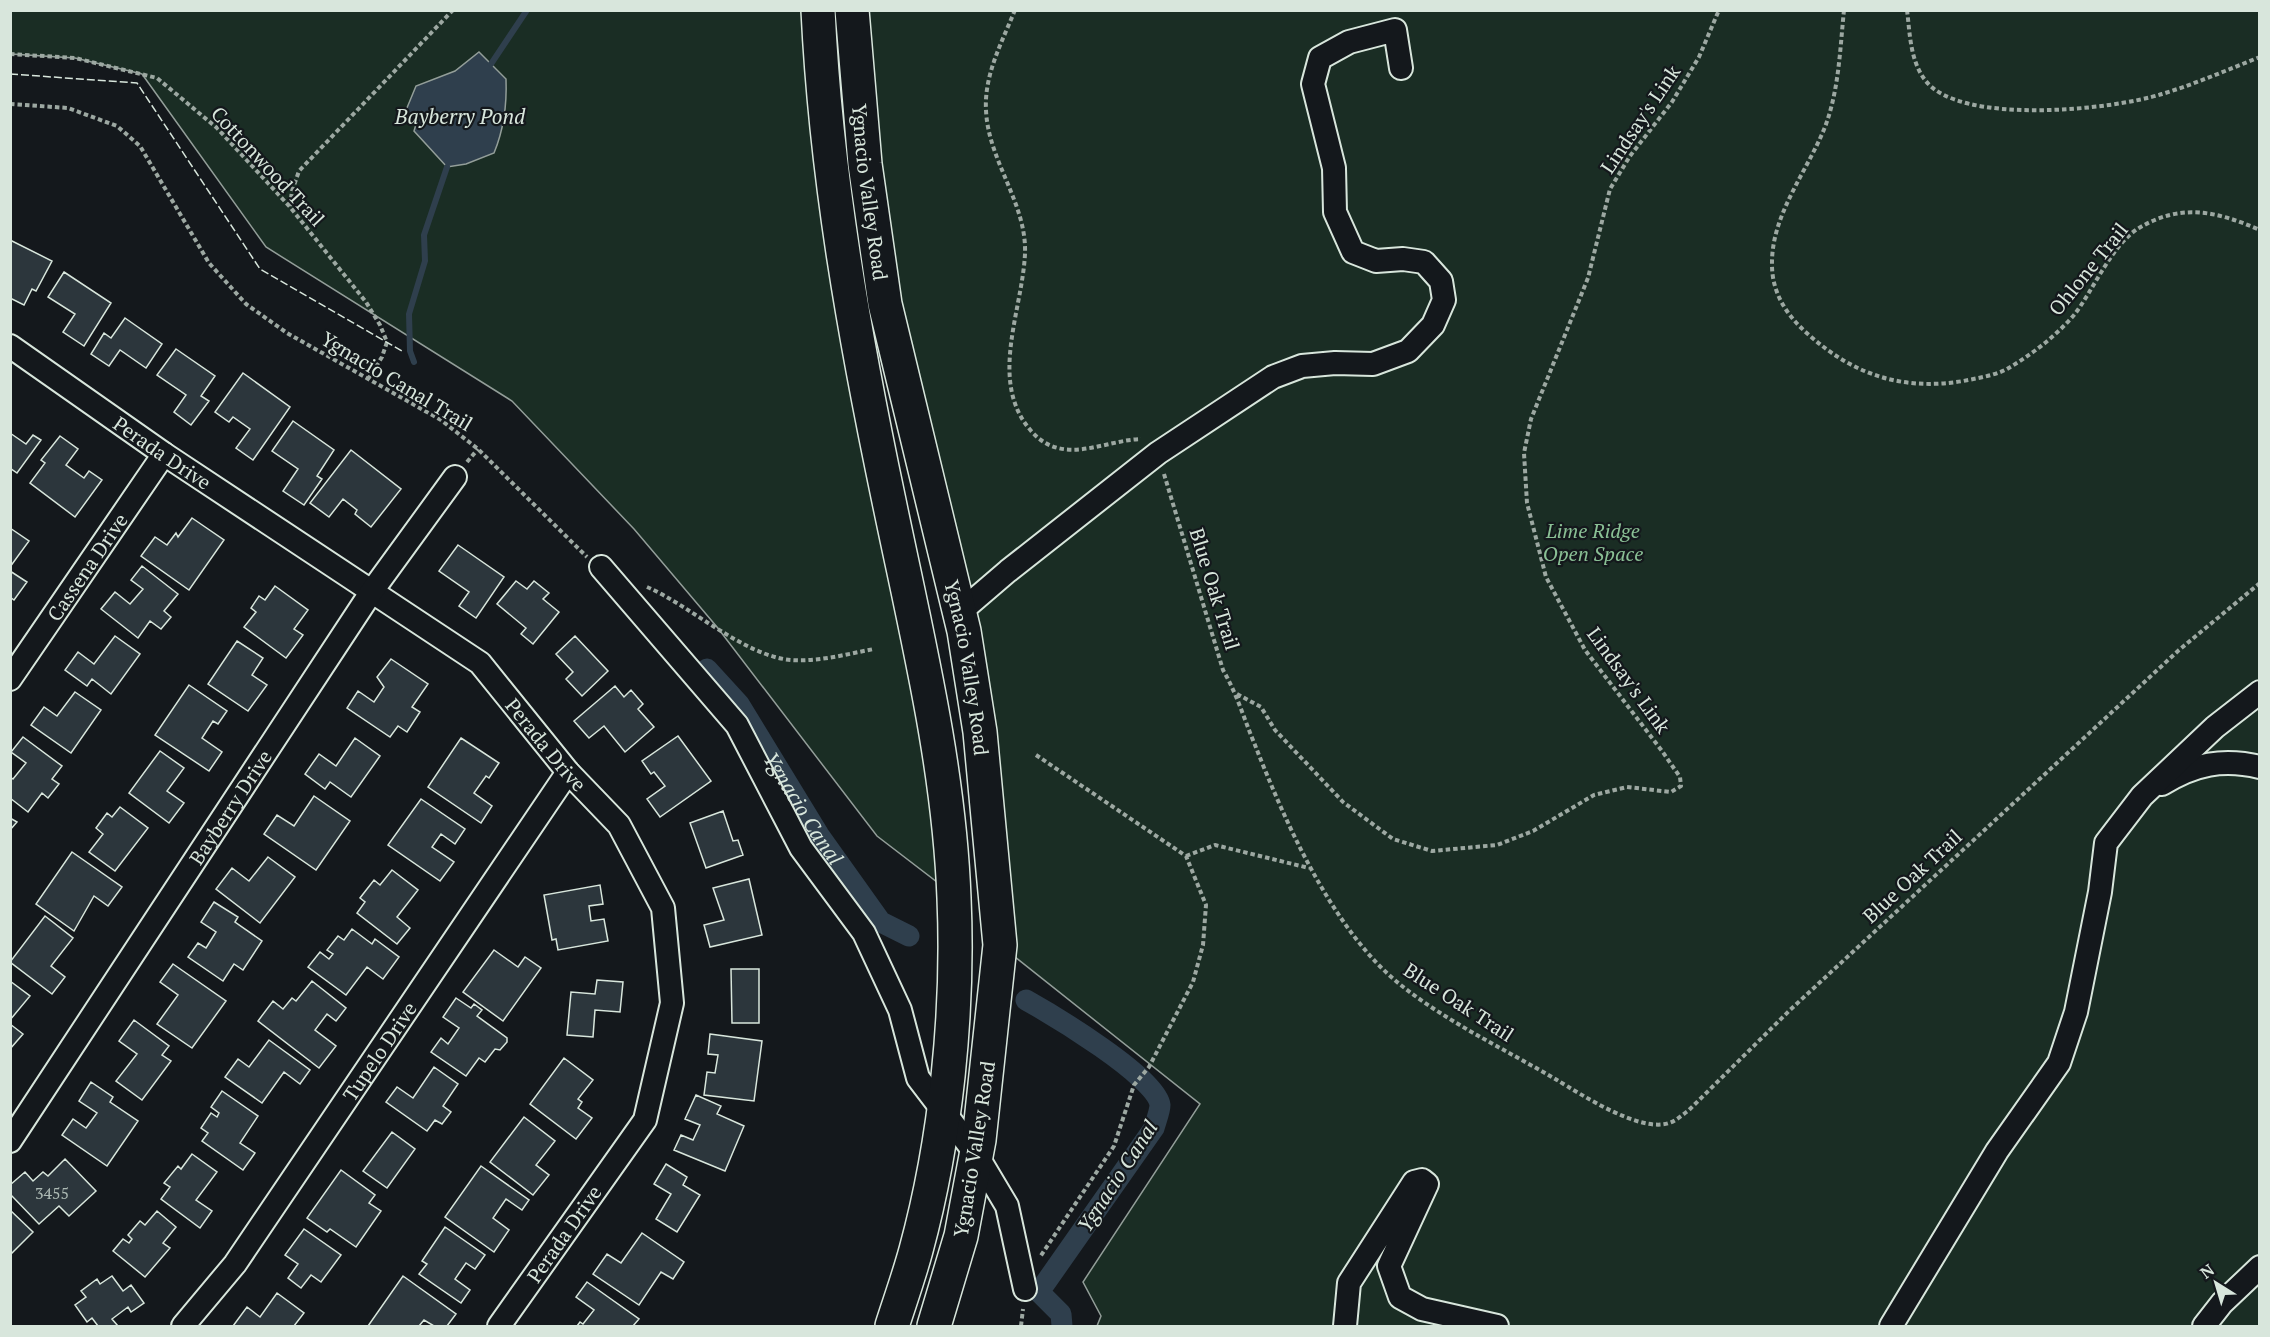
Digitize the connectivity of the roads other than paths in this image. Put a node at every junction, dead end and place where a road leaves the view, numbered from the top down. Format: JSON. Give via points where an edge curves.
{"nodes":[{"id":1,"x":818,"y":10,"type":"edge"},
{"id":2,"x":852,"y":10,"type":"edge"},
{"id":3,"x":1401,"y":68,"type":"dead end"},
{"id":4,"x":10,"y":346,"type":"edge"},
{"id":5,"x":165,"y":454,"type":"junction"},
{"id":6,"x":455,"y":477,"type":"dead end"},
{"id":7,"x":601,"y":567,"type":"road end"},
{"id":8,"x":372,"y":591,"type":"junction"},
{"id":9,"x":960,"y":613,"type":"junction"},
{"id":10,"x":10,"y":679,"type":"edge"},
{"id":11,"x":2259,"y":692,"type":"edge"},
{"id":12,"x":2259,"y":767,"type":"edge"},
{"id":13,"x":568,"y":772,"type":"junction"},
{"id":14,"x":2142,"y":796,"type":"junction"},
{"id":15,"x":942,"y":1109,"type":"junction"},
{"id":16,"x":10,"y":1141,"type":"edge"},
{"id":17,"x":976,"y":1154,"type":"junction"},
{"id":18,"x":2259,"y":1267,"type":"edge"},
{"id":19,"x":1025,"y":1289,"type":"road end"},
{"id":20,"x":183,"y":1326,"type":"edge"},
{"id":21,"x":499,"y":1326,"type":"edge"},
{"id":22,"x":892,"y":1326,"type":"edge"},
{"id":23,"x":934,"y":1326,"type":"edge"},
{"id":24,"x":1345,"y":1326,"type":"edge"},
{"id":25,"x":1497,"y":1326,"type":"edge"},
{"id":26,"x":1891,"y":1326,"type":"edge"},
{"id":27,"x":2204,"y":1326,"type":"edge"}],
"edges":[{"from":1,"to":15,"type":"highway","name":"Ygnacio Valley Road","via":[[842,255],[937,737],[954,895],[956,983]]},
{"from":2,"to":9,"type":"highway","name":"Ygnacio Valley Road","via":[[865,164],[885,304]]},
{"from":3,"to":9,"type":"street","via":[[1395,30],[1349,42],[1320,58],[1313,84],[1334,168],[1335,212],[1343,232],[1353,252],[1376,261],[1424,262],[1441,281],[1444,300],[1433,325],[1408,351],[1373,364],[1302,366],[1273,377],[1158,453]]},
{"from":4,"to":5,"type":"street","name":"Perada Drive"},
{"from":5,"to":8,"type":"street","name":"Perada Drive"},
{"from":5,"to":10,"type":"street","name":"Cassena Drive"},
{"from":6,"to":8,"type":"street","name":"Bayberry Drive"},
{"from":7,"to":15,"type":"street","via":[[737,725],[801,848],[864,933],[900,1010],[918,1078]]},
{"from":8,"to":13,"type":"street","name":"Perada Drive","via":[[480,663]]},
{"from":8,"to":16,"type":"street","name":"Bayberry Drive"},
{"from":9,"to":17,"type":"highway","name":"Ygnacio Valley Road","via":[[980,732],[1000,945]]},
{"from":11,"to":14,"type":"street","via":[[2215,727]]},
{"from":12,"to":14,"type":"street","via":[[2235,761],[2216,762],[2167,781]]},
{"from":13,"to":20,"type":"street","name":"Tupelo Drive","via":[[235,1264]]},
{"from":13,"to":21,"type":"street","name":"Perada Drive","via":[[619,825],[663,908],[672,1004],[645,1120]]},
{"from":14,"to":26,"type":"street","via":[[2106,843],[2076,1012],[2058,1063],[1997,1151]]},
{"from":15,"to":17,"type":"street"},
{"from":15,"to":22,"type":"highway","name":"Ygnacio Valley Road","via":[[917,1250]]},
{"from":17,"to":19,"type":"street","via":[[1007,1206]]},
{"from":17,"to":23,"type":"highway","name":"Ygnacio Valley Road","via":[[961,1236]]},
{"from":18,"to":27,"type":"street"},
{"from":24,"to":25,"type":"street","via":[[1349,1283],[1414,1182],[1422,1180],[1427,1185],[1389,1266],[1400,1297],[1422,1309]]}]}
